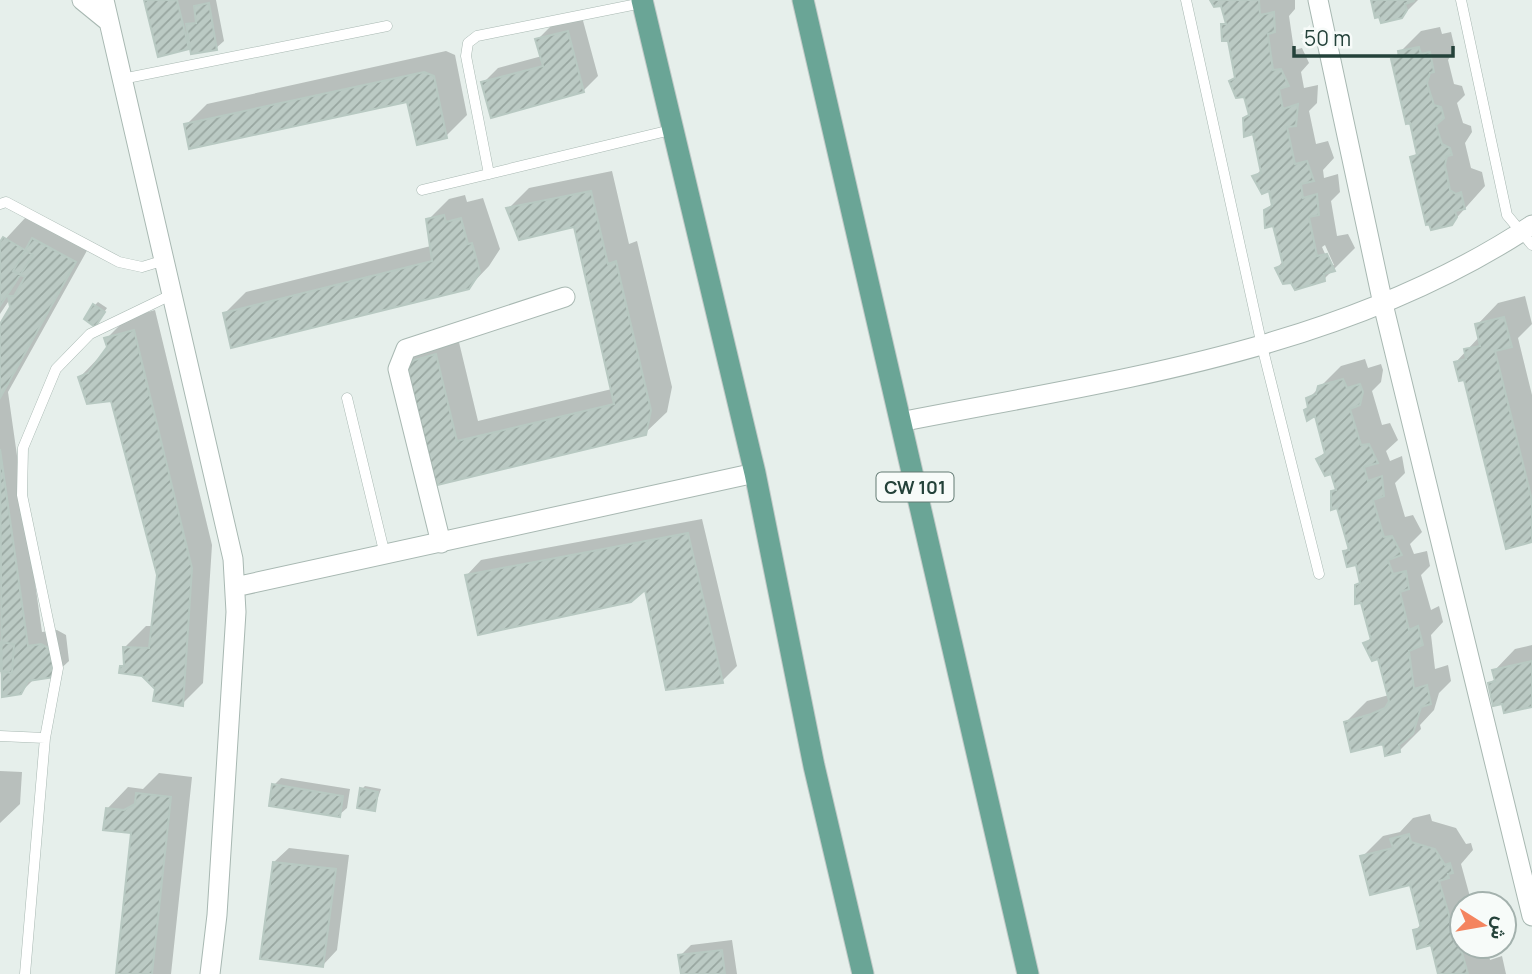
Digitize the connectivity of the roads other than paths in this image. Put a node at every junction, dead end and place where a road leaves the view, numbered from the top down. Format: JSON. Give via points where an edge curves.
{"nodes":[{"id":1,"x":82,"y":0,"type":"edge"},
{"id":2,"x":104,"y":0,"type":"edge"},
{"id":3,"x":803,"y":0,"type":"edge"},
{"id":4,"x":1185,"y":0,"type":"edge"},
{"id":5,"x":1318,"y":0,"type":"edge"},
{"id":6,"x":1461,"y":0,"type":"edge"},
{"id":7,"x":642,"y":2,"type":"edge"},
{"id":8,"x":109,"y":22,"type":"junction"},
{"id":9,"x":387,"y":26,"type":"dead end"},
{"id":10,"x":122,"y":79,"type":"junction"},
{"id":11,"x":675,"y":129,"type":"junction"},
{"id":12,"x":489,"y":174,"type":"junction"},
{"id":13,"x":422,"y":190,"type":"dead end"},
{"id":14,"x":0,"y":204,"type":"edge"},
{"id":15,"x":1528,"y":234,"type":"edge"},
{"id":16,"x":165,"y":260,"type":"junction"},
{"id":17,"x":173,"y":294,"type":"junction"},
{"id":18,"x":565,"y":297,"type":"dead end"},
{"id":19,"x":1383,"y":303,"type":"junction"},
{"id":20,"x":1262,"y":346,"type":"junction"},
{"id":21,"x":347,"y":398,"type":"dead end"},
{"id":22,"x":900,"y":422,"type":"junction"},
{"id":23,"x":755,"y":473,"type":"junction"},
{"id":24,"x":441,"y":543,"type":"junction"},
{"id":25,"x":385,"y":555,"type":"junction"},
{"id":26,"x":1319,"y":574,"type":"dead end"},
{"id":27,"x":235,"y":587,"type":"junction"},
{"id":28,"x":0,"y":736,"type":"edge"},
{"id":29,"x":45,"y":738,"type":"junction"},
{"id":30,"x":1532,"y":916,"type":"edge"},
{"id":31,"x":25,"y":974,"type":"edge"},
{"id":32,"x":210,"y":974,"type":"edge"},
{"id":33,"x":863,"y":974,"type":"edge"},
{"id":34,"x":1028,"y":974,"type":"edge"}],
"edges":[{"from":1,"to":8,"type":"street"},
{"from":2,"to":8,"type":"street"},
{"from":3,"to":22,"type":"main road","number":"CW 101"},
{"from":4,"to":20,"type":"lane"},
{"from":5,"to":19,"type":"street"},
{"from":6,"to":15,"type":"lane","via":[[1507,215]]},
{"from":7,"to":11,"type":"main road"},
{"from":7,"to":12,"type":"lane","via":[[477,36],[468,43],[466,56]]},
{"from":8,"to":10,"type":"street"},
{"from":9,"to":10,"type":"lane"},
{"from":10,"to":16,"type":"street"},
{"from":11,"to":12,"type":"lane"},
{"from":11,"to":23,"type":"main road"},
{"from":12,"to":13,"type":"lane"},
{"from":14,"to":16,"type":"lane","via":[[6,202],[119,262],[142,267]]},
{"from":15,"to":19,"type":"street"},
{"from":16,"to":17,"type":"street"},
{"from":17,"to":27,"type":"street","via":[[233,559]]},
{"from":17,"to":29,"type":"lane","via":[[90,334],[56,369],[23,449],[22,495],[58,668]]},
{"from":18,"to":24,"type":"street","via":[[406,349],[400,357],[398,369]]},
{"from":19,"to":20,"type":"street"},
{"from":19,"to":30,"type":"street"},
{"from":20,"to":22,"type":"street","via":[[1136,379]]},
{"from":20,"to":26,"type":"lane"},
{"from":21,"to":25,"type":"lane"},
{"from":22,"to":34,"type":"main road","number":"CW 101"},
{"from":23,"to":24,"type":"street"},
{"from":23,"to":33,"type":"main road","via":[[814,766]]},
{"from":24,"to":25,"type":"street"},
{"from":25,"to":27,"type":"street"},
{"from":27,"to":32,"type":"street"},
{"from":28,"to":29,"type":"lane"},
{"from":29,"to":31,"type":"lane"}]}
